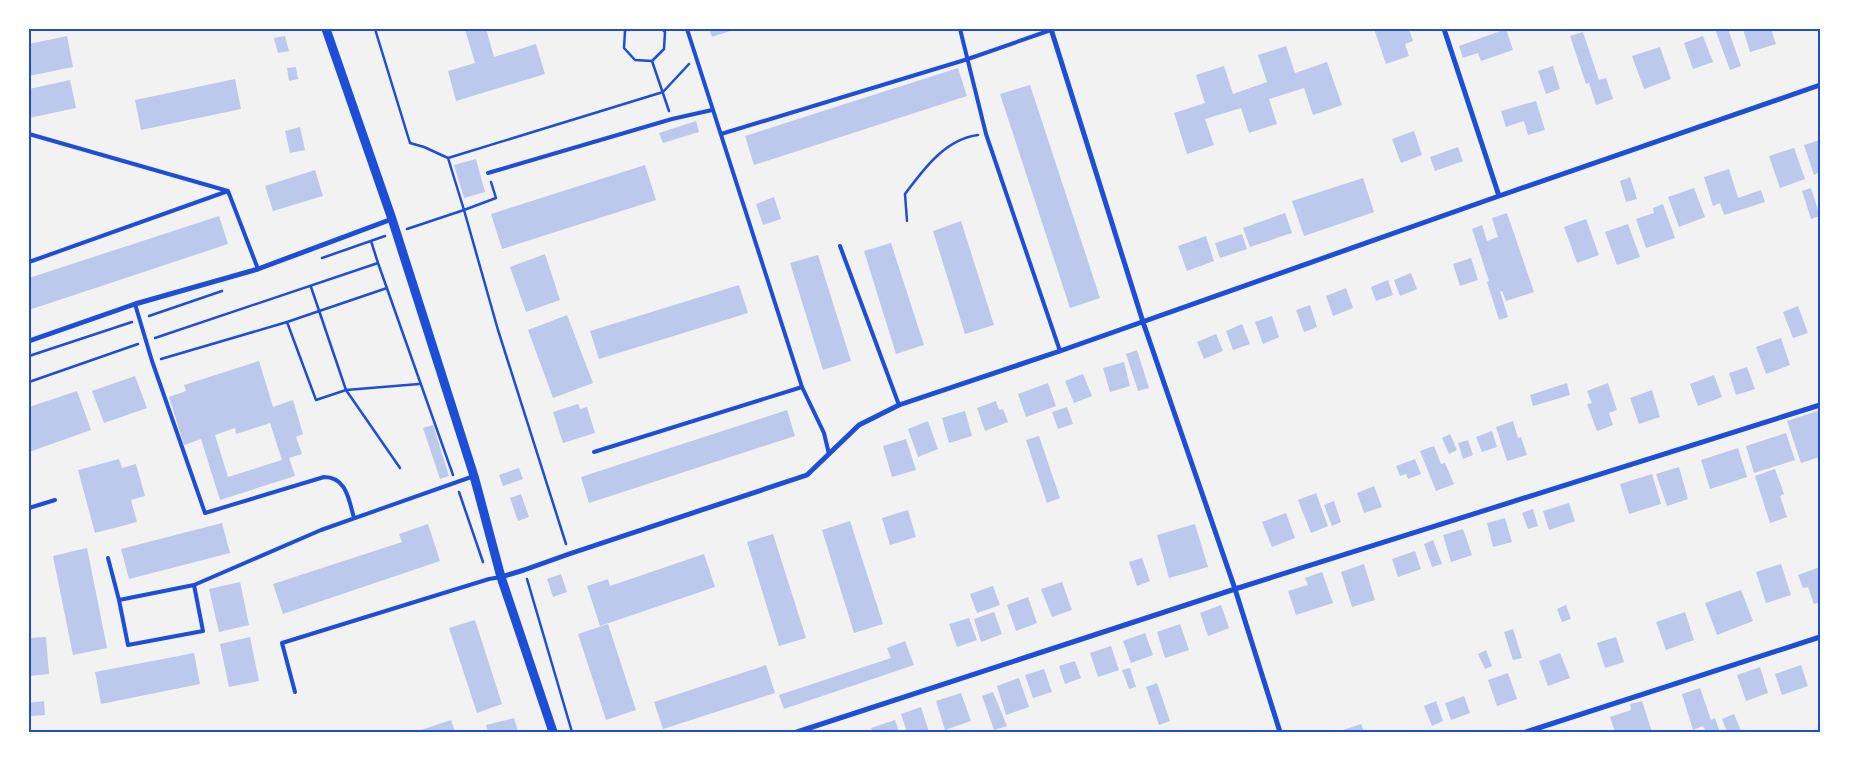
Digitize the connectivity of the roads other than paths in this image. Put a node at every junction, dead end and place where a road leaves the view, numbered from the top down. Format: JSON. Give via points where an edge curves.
{"nodes":[{"id":1,"x":326,"y":29,"type":"edge"},
{"id":2,"x":688,"y":29,"type":"edge"},
{"id":3,"x":960,"y":29,"type":"edge"},
{"id":4,"x":1051,"y":29,"type":"edge"},
{"id":5,"x":1444,"y":29,"type":"edge"},
{"id":6,"x":968,"y":59,"type":"junction"},
{"id":7,"x":1820,"y":86,"type":"edge"},
{"id":8,"x":712,"y":110,"type":"junction"},
{"id":9,"x":29,"y":134,"type":"edge"},
{"id":10,"x":721,"y":134,"type":"junction"},
{"id":11,"x":488,"y":173,"type":"road end"},
{"id":12,"x":228,"y":191,"type":"junction"},
{"id":13,"x":1499,"y":196,"type":"junction"},
{"id":14,"x":392,"y":219,"type":"junction"},
{"id":15,"x":840,"y":246,"type":"dead end"},
{"id":16,"x":29,"y":262,"type":"edge"},
{"id":17,"x":258,"y":269,"type":"junction"},
{"id":18,"x":135,"y":304,"type":"junction"},
{"id":19,"x":1143,"y":322,"type":"junction"},
{"id":20,"x":29,"y":341,"type":"edge"},
{"id":21,"x":1060,"y":351,"type":"junction"},
{"id":22,"x":802,"y":387,"type":"junction"},
{"id":23,"x":899,"y":405,"type":"junction"},
{"id":24,"x":1820,"y":405,"type":"edge"},
{"id":25,"x":594,"y":452,"type":"dead end"},
{"id":26,"x":829,"y":454,"type":"junction"},
{"id":27,"x":474,"y":476,"type":"junction"},
{"id":28,"x":55,"y":500,"type":"dead end"},
{"id":29,"x":29,"y":508,"type":"edge"},
{"id":30,"x":354,"y":518,"type":"junction"},
{"id":31,"x":108,"y":558,"type":"dead end"},
{"id":32,"x":501,"y":577,"type":"junction"},
{"id":33,"x":194,"y":585,"type":"junction"},
{"id":34,"x":1235,"y":589,"type":"junction"},
{"id":35,"x":119,"y":600,"type":"junction"},
{"id":36,"x":1820,"y":637,"type":"edge"},
{"id":37,"x":295,"y":692,"type":"dead end"},
{"id":38,"x":553,"y":732,"type":"edge"},
{"id":39,"x":797,"y":732,"type":"edge"},
{"id":40,"x":1280,"y":732,"type":"edge"},
{"id":41,"x":1526,"y":732,"type":"edge"}],
"edges":[{"from":1,"to":14,"type":"street"},
{"from":2,"to":8,"type":"lane"},
{"from":3,"to":6,"type":"lane"},
{"from":4,"to":6,"type":"lane"},
{"from":4,"to":19,"type":"street"},
{"from":5,"to":13,"type":"street"},
{"from":6,"to":10,"type":"lane"},
{"from":6,"to":21,"type":"lane","via":[[986,134]]},
{"from":7,"to":13,"type":"street"},
{"from":8,"to":10,"type":"lane"},
{"from":8,"to":11,"type":"lane"},
{"from":9,"to":12,"type":"lane"},
{"from":10,"to":22,"type":"lane"},
{"from":12,"to":16,"type":"lane"},
{"from":12,"to":17,"type":"lane"},
{"from":13,"to":19,"type":"street"},
{"from":14,"to":17,"type":"street"},
{"from":14,"to":27,"type":"street"},
{"from":15,"to":23,"type":"lane"},
{"from":17,"to":18,"type":"street"},
{"from":18,"to":20,"type":"street"},
{"from":18,"to":30,"type":"lane","via":[[205,513],[332,477],[345,488]]},
{"from":19,"to":21,"type":"street"},
{"from":19,"to":34,"type":"street"},
{"from":21,"to":23,"type":"street"},
{"from":22,"to":25,"type":"lane"},
{"from":22,"to":26,"type":"lane","via":[[824,433]]},
{"from":23,"to":26,"type":"street","via":[[859,425]]},
{"from":24,"to":34,"type":"street"},
{"from":26,"to":32,"type":"street","via":[[807,475]]},
{"from":27,"to":30,"type":"lane"},
{"from":27,"to":32,"type":"street"},
{"from":28,"to":29,"type":"lane"},
{"from":30,"to":33,"type":"lane"},
{"from":31,"to":35,"type":"lane"},
{"from":32,"to":37,"type":"lane","via":[[488,578],[282,643]]},
{"from":32,"to":38,"type":"street"},
{"from":33,"to":35,"type":"lane"},
{"from":33,"to":35,"type":"lane","via":[[203,631],[128,645]]},
{"from":34,"to":39,"type":"street"},
{"from":34,"to":40,"type":"street"},
{"from":36,"to":41,"type":"street"}]}
